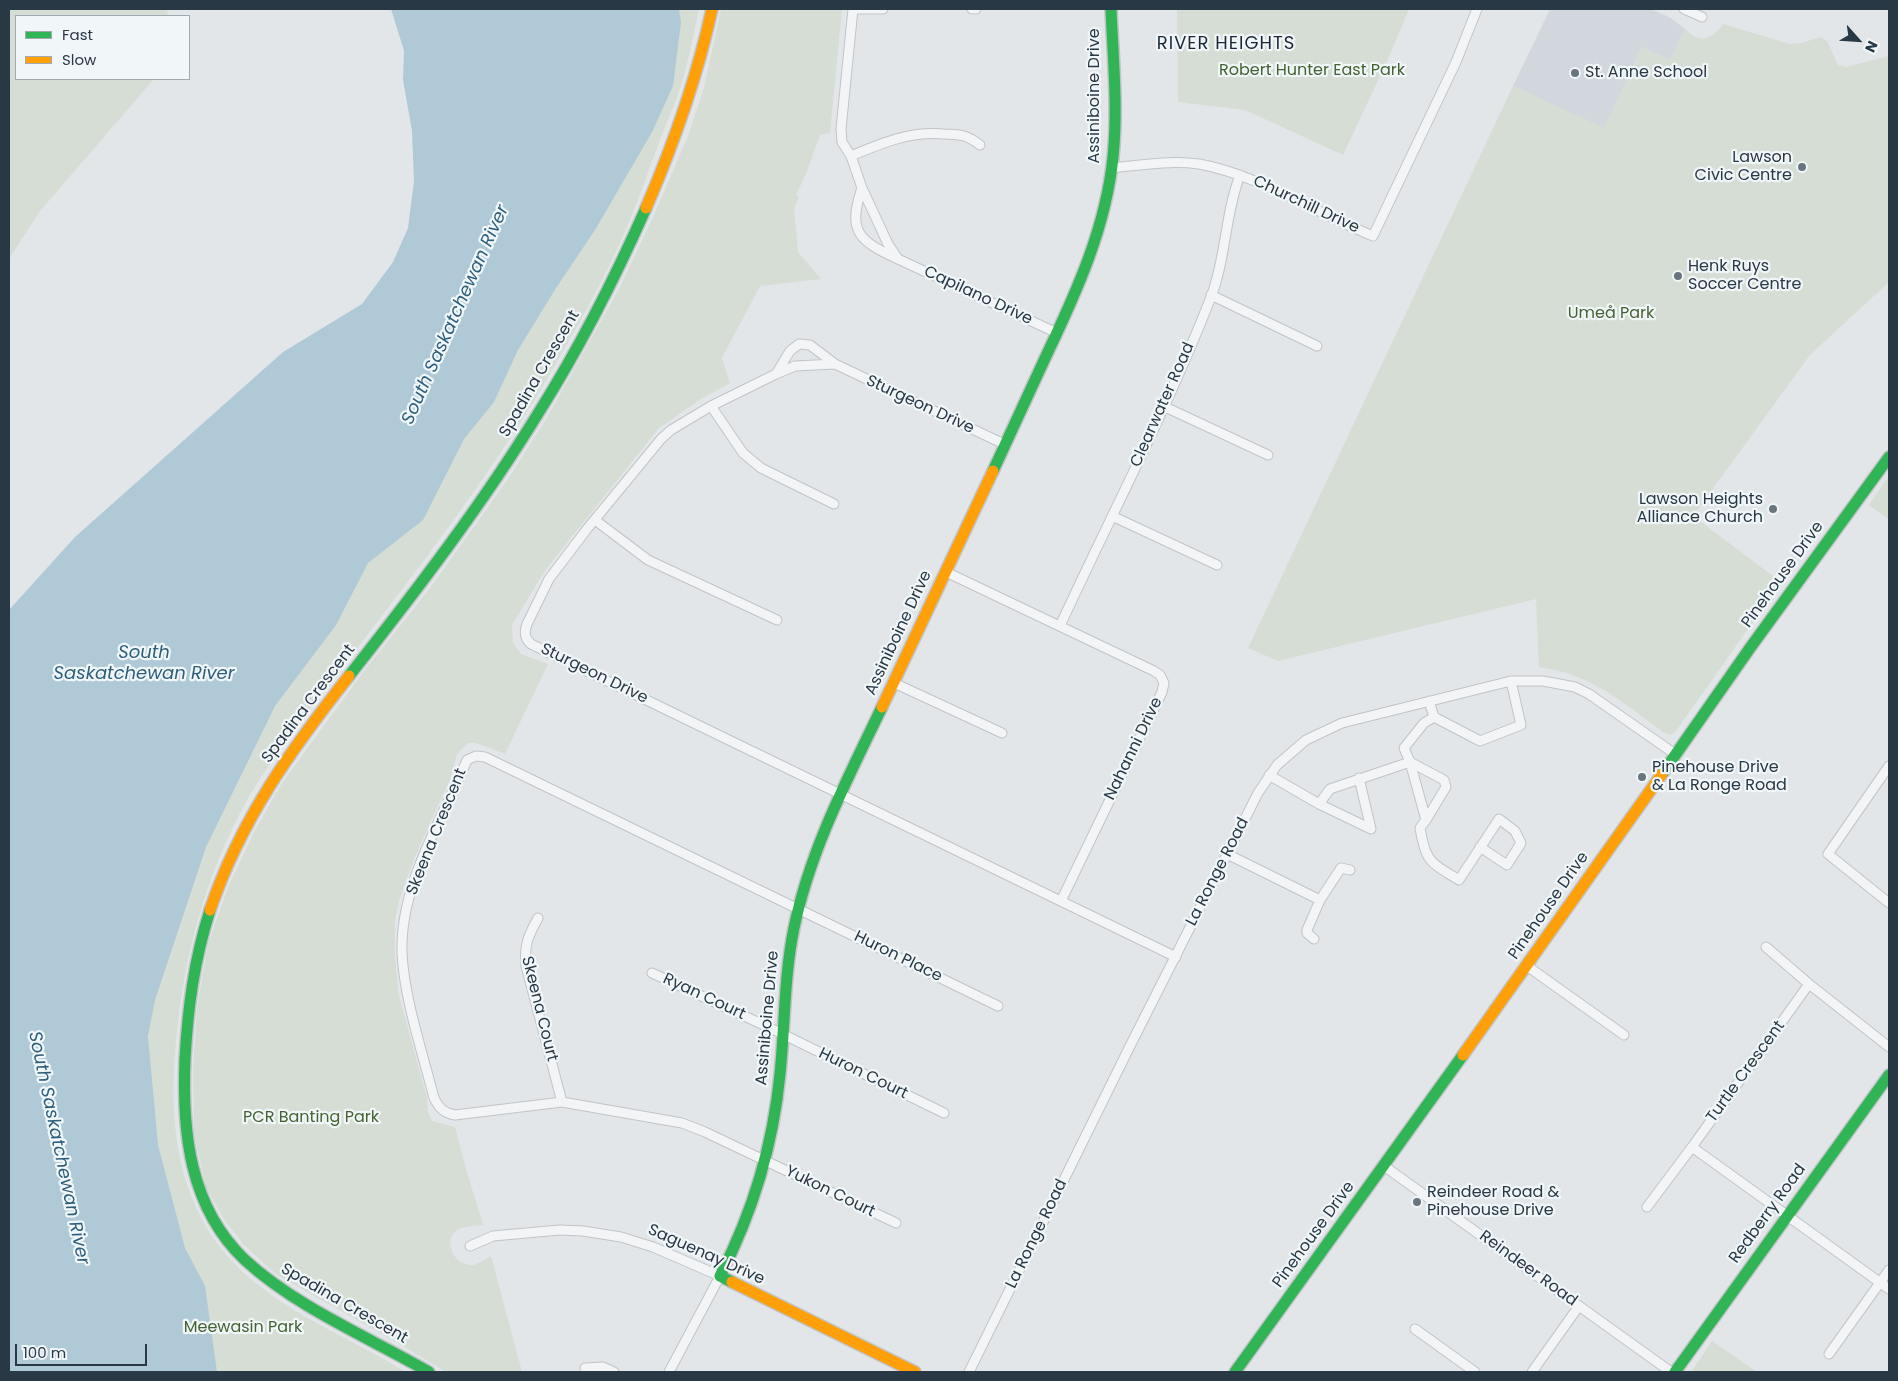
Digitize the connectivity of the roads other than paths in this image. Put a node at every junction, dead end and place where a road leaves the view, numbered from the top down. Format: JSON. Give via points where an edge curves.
{"nodes":[{"id":1,"x":712,"y":9,"type":"edge"},
{"id":2,"x":853,"y":9,"type":"edge"},
{"id":3,"x":883,"y":9,"type":"edge"},
{"id":4,"x":972,"y":9,"type":"edge"},
{"id":5,"x":976,"y":9,"type":"edge"},
{"id":6,"x":1111,"y":9,"type":"edge"},
{"id":7,"x":1477,"y":9,"type":"edge"},
{"id":8,"x":1684,"y":9,"type":"edge"},
{"id":9,"x":1702,"y":17,"type":"dead end"},
{"id":10,"x":980,"y":145,"type":"dead end"},
{"id":11,"x":851,"y":156,"type":"junction"},
{"id":12,"x":1111,"y":168,"type":"junction"},
{"id":13,"x":1240,"y":175,"type":"junction"},
{"id":14,"x":862,"y":188,"type":"junction"},
{"id":15,"x":898,"y":259,"type":"junction"},
{"id":16,"x":1211,"y":295,"type":"junction"},
{"id":17,"x":1058,"y":333,"type":"junction"},
{"id":18,"x":1317,"y":346,"type":"dead end"},
{"id":19,"x":835,"y":364,"type":"junction"},
{"id":20,"x":776,"y":374,"type":"junction"},
{"id":21,"x":711,"y":406,"type":"junction"},
{"id":22,"x":1163,"y":406,"type":"junction"},
{"id":23,"x":1006,"y":445,"type":"junction"},
{"id":24,"x":1268,"y":455,"type":"dead end"},
{"id":25,"x":1889,"y":457,"type":"edge"},
{"id":26,"x":834,"y":504,"type":"dead end"},
{"id":27,"x":1112,"y":516,"type":"junction"},
{"id":28,"x":595,"y":520,"type":"junction"},
{"id":29,"x":1217,"y":565,"type":"dead end"},
{"id":30,"x":946,"y":572,"type":"junction"},
{"id":31,"x":777,"y":620,"type":"dead end"},
{"id":32,"x":1060,"y":626,"type":"junction"},
{"id":33,"x":1511,"y":681,"type":"junction"},
{"id":34,"x":894,"y":683,"type":"junction"},
{"id":35,"x":1429,"y":701,"type":"junction"},
{"id":36,"x":1434,"y":718,"type":"junction"},
{"id":37,"x":1002,"y":733,"type":"dead end"},
{"id":38,"x":1674,"y":754,"type":"junction"},
{"id":39,"x":1410,"y":762,"type":"junction"},
{"id":40,"x":1889,"y":766,"type":"edge"},
{"id":41,"x":1270,"y":774,"type":"junction"},
{"id":42,"x":1359,"y":778,"type":"junction"},
{"id":43,"x":840,"y":794,"type":"junction"},
{"id":44,"x":1319,"y":804,"type":"junction"},
{"id":45,"x":1426,"y":820,"type":"junction"},
{"id":46,"x":1480,"y":847,"type":"junction"},
{"id":47,"x":1227,"y":854,"type":"junction"},
{"id":48,"x":1350,"y":870,"type":"dead end"},
{"id":49,"x":1320,"y":900,"type":"junction"},
{"id":50,"x":1061,"y":901,"type":"junction"},
{"id":51,"x":1889,"y":904,"type":"edge"},
{"id":52,"x":798,"y":908,"type":"junction"},
{"id":53,"x":538,"y":918,"type":"dead end"},
{"id":54,"x":1314,"y":939,"type":"dead end"},
{"id":55,"x":1766,"y":947,"type":"dead end"},
{"id":56,"x":1176,"y":957,"type":"junction"},
{"id":57,"x":1527,"y":966,"type":"junction"},
{"id":58,"x":652,"y":973,"type":"dead end"},
{"id":59,"x":1809,"y":984,"type":"junction"},
{"id":60,"x":998,"y":1006,"type":"dead end"},
{"id":61,"x":782,"y":1034,"type":"junction"},
{"id":62,"x":1624,"y":1035,"type":"dead end"},
{"id":63,"x":1889,"y":1047,"type":"edge"},
{"id":64,"x":1889,"y":1075,"type":"edge"},
{"id":65,"x":562,"y":1102,"type":"junction"},
{"id":66,"x":944,"y":1113,"type":"dead end"},
{"id":67,"x":1692,"y":1147,"type":"junction"},
{"id":68,"x":765,"y":1160,"type":"junction"},
{"id":69,"x":1384,"y":1166,"type":"junction"},
{"id":70,"x":1647,"y":1207,"type":"dead end"},
{"id":71,"x":1787,"y":1217,"type":"junction"},
{"id":72,"x":896,"y":1223,"type":"dead end"},
{"id":73,"x":470,"y":1246,"type":"dead end"},
{"id":74,"x":1889,"y":1270,"type":"edge"},
{"id":75,"x":720,"y":1276,"type":"junction"},
{"id":76,"x":1880,"y":1282,"type":"junction"},
{"id":77,"x":1889,"y":1289,"type":"edge"},
{"id":78,"x":1579,"y":1306,"type":"junction"},
{"id":79,"x":1415,"y":1329,"type":"dead end"},
{"id":80,"x":1829,"y":1354,"type":"dead end"},
{"id":81,"x":585,"y":1368,"type":"dead end"},
{"id":82,"x":429,"y":1372,"type":"edge"},
{"id":83,"x":614,"y":1372,"type":"edge"},
{"id":84,"x":669,"y":1372,"type":"edge"},
{"id":85,"x":915,"y":1372,"type":"edge"},
{"id":86,"x":970,"y":1372,"type":"edge"},
{"id":87,"x":1235,"y":1372,"type":"edge"},
{"id":88,"x":1475,"y":1372,"type":"edge"},
{"id":89,"x":1532,"y":1372,"type":"edge"},
{"id":90,"x":1673,"y":1372,"type":"edge"}],
"edges":[{"from":1,"to":82,"type":"street","name":"Spadina Crescent","via":[[698,70],[674,140],[638,226],[578,344],[528,430],[472,515],[292,751],[256,804],[223,874],[198,949],[187,1016],[184,1088],[188,1154],[202,1200],[221,1232],[242,1258],[268,1279]]},
{"from":2,"to":3,"type":"street"},
{"from":2,"to":11,"type":"street","via":[[841,129],[842,142]]},
{"from":4,"to":5,"type":"street"},
{"from":6,"to":12,"type":"street","name":"Assiniboine Drive","via":[[1114,95]]},
{"from":7,"to":13,"type":"street","name":"Churchill Drive","via":[[1456,62],[1373,236]]},
{"from":8,"to":9,"type":"street"},
{"from":10,"to":11,"type":"street","via":[[969,136],[928,132],[889,140]]},
{"from":11,"to":14,"type":"street"},
{"from":12,"to":13,"type":"street","name":"Churchill Drive","via":[[1183,163]]},
{"from":12,"to":17,"type":"street","name":"Assiniboine Drive","via":[[1096,241]]},
{"from":13,"to":16,"type":"street","name":"Clearwater Road"},
{"from":14,"to":15,"type":"street"},
{"from":14,"to":15,"type":"street","name":"Capilano Drive","via":[[855,208],[855,225],[875,249]]},
{"from":15,"to":17,"type":"street","name":"Capilano Drive"},
{"from":16,"to":18,"type":"street"},
{"from":16,"to":22,"type":"street","name":"Clearwater Road"},
{"from":17,"to":23,"type":"street","name":"Assiniboine Drive"},
{"from":19,"to":20,"type":"street","name":"Sturgeon Drive","via":[[795,366]]},
{"from":19,"to":20,"type":"street","name":"Sturgeon Drive","via":[[810,344],[799,344]]},
{"from":19,"to":23,"type":"street","name":"Sturgeon Drive"},
{"from":20,"to":21,"type":"street","name":"Sturgeon Drive"},
{"from":21,"to":26,"type":"street","via":[[743,453],[762,468]]},
{"from":21,"to":28,"type":"street","name":"Sturgeon Drive","via":[[661,439]]},
{"from":22,"to":24,"type":"street"},
{"from":22,"to":27,"type":"street","name":"Clearwater Road"},
{"from":23,"to":30,"type":"street","name":"Assiniboine Drive"},
{"from":25,"to":38,"type":"street","name":"Pinehouse Drive"},
{"from":27,"to":29,"type":"street"},
{"from":27,"to":32,"type":"street","name":"Clearwater Road"},
{"from":28,"to":31,"type":"street","via":[[648,560]]},
{"from":28,"to":43,"type":"street","name":"Sturgeon Drive","via":[[550,579],[524,632],[528,642]]},
{"from":30,"to":32,"type":"street","name":"Nahanni Drive"},
{"from":30,"to":34,"type":"street","name":"Assiniboine Drive"},
{"from":32,"to":50,"type":"street","name":"Nahanni Drive","via":[[1154,670],[1164,683]]},
{"from":33,"to":35,"type":"street","name":"La Ronge Road"},
{"from":33,"to":36,"type":"street","via":[[1521,725],[1480,741]]},
{"from":33,"to":38,"type":"street","name":"La Ronge Road","via":[[1543,681],[1575,687]]},
{"from":34,"to":37,"type":"street"},
{"from":34,"to":43,"type":"street","name":"Assiniboine Drive"},
{"from":35,"to":36,"type":"street"},
{"from":35,"to":41,"type":"street","name":"La Ronge Road","via":[[1342,723],[1306,740]]},
{"from":36,"to":39,"type":"street","via":[[1424,723],[1404,748]]},
{"from":38,"to":57,"type":"street","name":"Pinehouse Drive"},
{"from":39,"to":42,"type":"street"},
{"from":39,"to":45,"type":"street"},
{"from":39,"to":45,"type":"street","via":[[1444,780],[1446,787]]},
{"from":40,"to":51,"type":"street","via":[[1828,854]]},
{"from":41,"to":44,"type":"street"},
{"from":41,"to":47,"type":"street","name":"La Ronge Road"},
{"from":42,"to":44,"type":"street","via":[[1330,789]]},
{"from":42,"to":44,"type":"street","via":[[1372,829]]},
{"from":43,"to":50,"type":"street"},
{"from":43,"to":52,"type":"street","name":"Assiniboine Drive","via":[[824,830]]},
{"from":45,"to":46,"type":"street","via":[[1420,828],[1424,850],[1432,863],[1459,880]]},
{"from":46,"to":46,"type":"street","via":[[1498,820],[1515,831],[1521,844],[1506,865]]},
{"from":47,"to":49,"type":"street"},
{"from":47,"to":56,"type":"street","name":"La Ronge Road"},
{"from":48,"to":49,"type":"street","via":[[1341,868]]},
{"from":49,"to":54,"type":"street","via":[[1307,930]]},
{"from":50,"to":56,"type":"street"},
{"from":52,"to":60,"type":"street","name":"Huron Place"},
{"from":52,"to":61,"type":"street","name":"Assiniboine Drive","via":[[785,981]]},
{"from":52,"to":65,"type":"street","name":"Skeena Crescent","via":[[485,757],[466,760],[415,878],[403,933],[402,954],[408,994],[434,1098],[444,1112],[455,1114]]},
{"from":53,"to":65,"type":"street","name":"Skeena Court","via":[[524,950],[526,966]]},
{"from":55,"to":59,"type":"street"},
{"from":56,"to":86,"type":"street","name":"La Ronge Road"},
{"from":57,"to":62,"type":"street"},
{"from":57,"to":69,"type":"street","name":"Pinehouse Drive"},
{"from":58,"to":61,"type":"street","name":"Ryan Court"},
{"from":59,"to":63,"type":"street"},
{"from":59,"to":67,"type":"street","name":"Turtle Crescent"},
{"from":61,"to":66,"type":"street","name":"Huron Court"},
{"from":61,"to":68,"type":"street","name":"Assiniboine Drive","via":[[778,1094]]},
{"from":64,"to":71,"type":"street","name":"Redberry Road"},
{"from":65,"to":68,"type":"street","name":"Skeena Crescent","via":[[682,1123]]},
{"from":67,"to":70,"type":"street","name":"Turtle Crescent"},
{"from":67,"to":71,"type":"street"},
{"from":68,"to":72,"type":"street","name":"Yukon Court"},
{"from":68,"to":75,"type":"street","name":"Assiniboine Drive","via":[[748,1215]]},
{"from":69,"to":78,"type":"street","name":"Reindeer Road"},
{"from":69,"to":87,"type":"street","name":"Pinehouse Drive"},
{"from":71,"to":76,"type":"street"},
{"from":71,"to":90,"type":"street","name":"Redberry Road"},
{"from":73,"to":75,"type":"street","name":"Saguenay Drive","via":[[493,1236],[583,1231],[621,1237],[653,1247]]},
{"from":74,"to":76,"type":"street"},
{"from":75,"to":84,"type":"street"},
{"from":75,"to":85,"type":"street","name":"Saguenay Drive"},
{"from":76,"to":77,"type":"street"},
{"from":76,"to":80,"type":"street"},
{"from":78,"to":89,"type":"street"},
{"from":78,"to":90,"type":"street","name":"Reindeer Road"},
{"from":79,"to":88,"type":"street"},
{"from":81,"to":83,"type":"street","via":[[603,1367]]}]}
